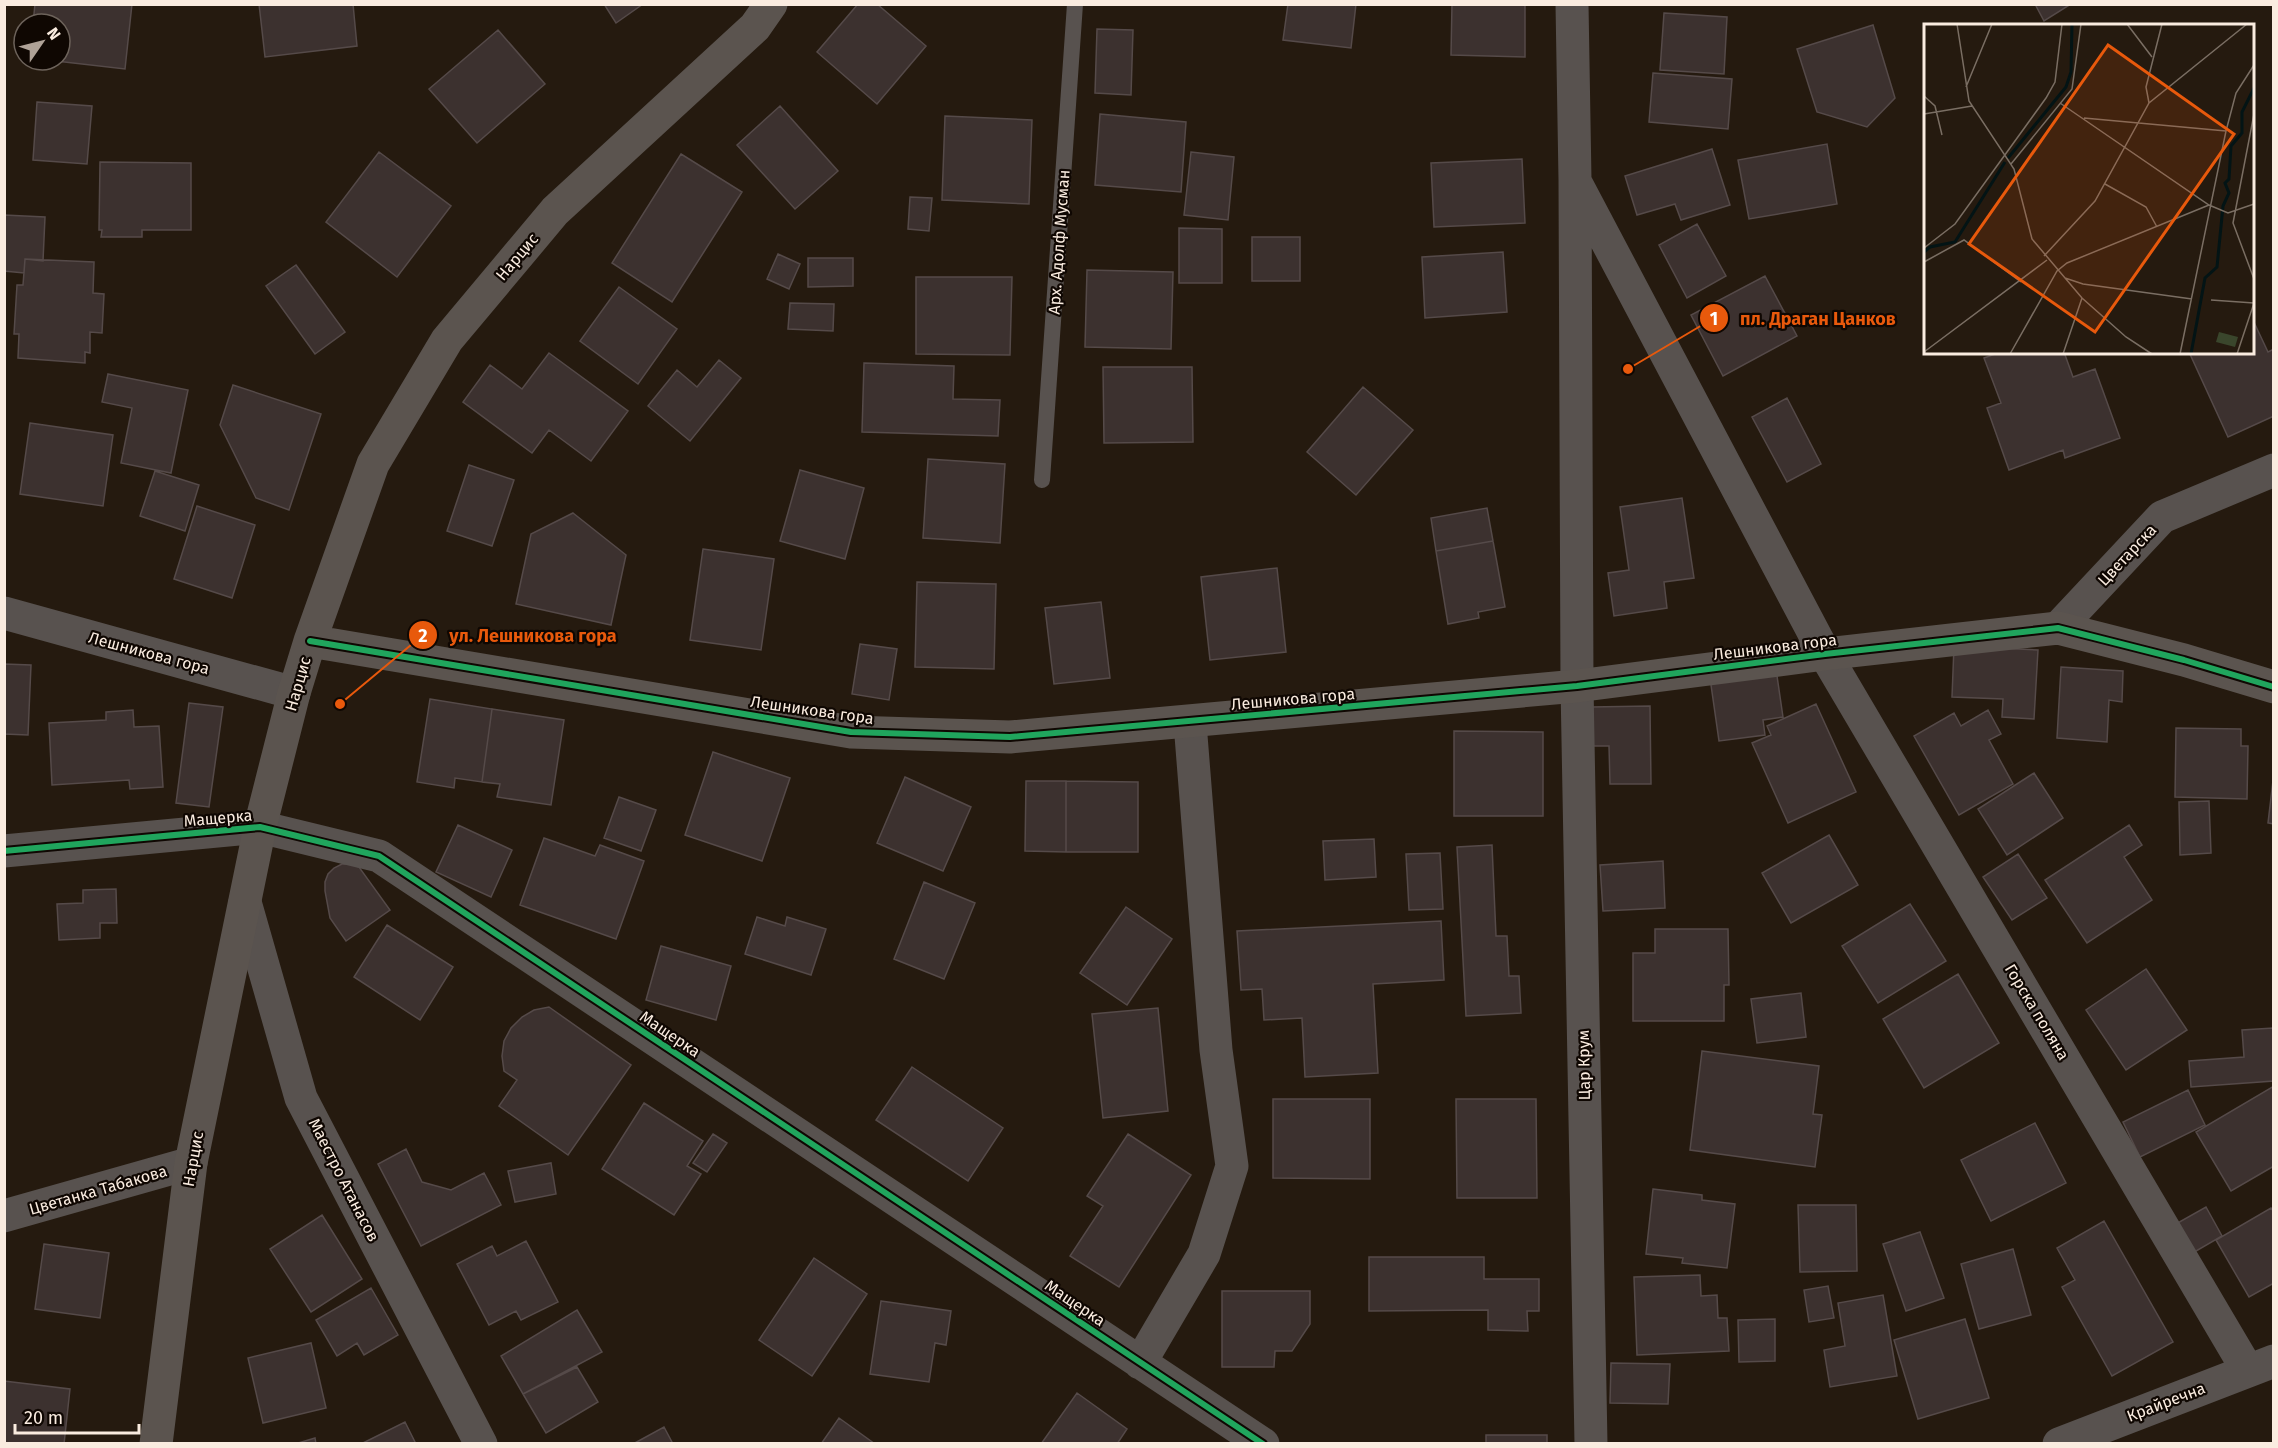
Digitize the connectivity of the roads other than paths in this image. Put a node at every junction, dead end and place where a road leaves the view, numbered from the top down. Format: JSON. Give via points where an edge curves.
{"nodes":[{"id":1,"x":771,"y":4,"type":"edge"},
{"id":2,"x":1075,"y":4,"type":"edge"},
{"id":3,"x":1572,"y":4,"type":"edge"},
{"id":4,"x":1575,"y":180,"type":"junction"},
{"id":5,"x":2274,"y":470,"type":"edge"},
{"id":6,"x":1042,"y":480,"type":"dead end"},
{"id":7,"x":4,"y":613,"type":"edge"},
{"id":8,"x":2058,"y":628,"type":"junction"},
{"id":9,"x":310,"y":641,"type":"junction"},
{"id":10,"x":1825,"y":654,"type":"junction"},
{"id":11,"x":1577,"y":686,"type":"junction"},
{"id":12,"x":2274,"y":687,"type":"edge"},
{"id":13,"x":294,"y":693,"type":"junction"},
{"id":14,"x":1190,"y":723,"type":"junction"},
{"id":15,"x":260,"y":827,"type":"junction"},
{"id":16,"x":4,"y":851,"type":"edge"},
{"id":17,"x":245,"y":902,"type":"junction"},
{"id":18,"x":191,"y":1163,"type":"junction"},
{"id":19,"x":4,"y":1216,"type":"edge"},
{"id":20,"x":1140,"y":1363,"type":"junction"},
{"id":21,"x":2261,"y":1366,"type":"edge"},
{"id":22,"x":156,"y":1443,"type":"edge"},
{"id":23,"x":481,"y":1443,"type":"edge"},
{"id":24,"x":1263,"y":1443,"type":"edge"},
{"id":25,"x":1591,"y":1443,"type":"edge"},
{"id":26,"x":2058,"y":1443,"type":"edge"}],
"edges":[{"from":1,"to":9,"type":"street","name":"Нарцис","via":[[755,27],[555,211],[447,340],[373,464]]},
{"from":2,"to":6,"type":"lane","name":"Арх. Адолф Мусман"},
{"from":3,"to":4,"type":"street","name":"Цар Крум"},
{"from":4,"to":10,"type":"street","name":"Горска поляна"},
{"from":4,"to":11,"type":"street","name":"Цар Крум"},
{"from":5,"to":8,"type":"street","name":"Цветарска","via":[[2162,516]]},
{"from":7,"to":13,"type":"street","name":"Лешникова гора"},
{"from":8,"to":10,"type":"street","name":"Лешникова гора"},
{"from":8,"to":12,"type":"street","name":"Лешникова гора"},
{"from":9,"to":13,"type":"street","name":"Нарцис"},
{"from":9,"to":14,"type":"street","name":"Лешникова гора","via":[[851,732],[1010,737]]},
{"from":10,"to":11,"type":"street","name":"Лешникова гора"},
{"from":10,"to":21,"type":"street","name":"Горска поляна"},
{"from":11,"to":14,"type":"street","name":"Лешникова гора"},
{"from":11,"to":25,"type":"street","name":"Цар Крум"},
{"from":13,"to":15,"type":"street","name":"Нарцис"},
{"from":14,"to":20,"type":"street","via":[[1216,1050],[1232,1166],[1204,1254]]},
{"from":15,"to":16,"type":"street","name":"Мащерка"},
{"from":15,"to":17,"type":"street","name":"Нарцис"},
{"from":15,"to":20,"type":"street","name":"Мащерка","via":[[379,856]]},
{"from":17,"to":18,"type":"street","name":"Нарцис"},
{"from":17,"to":23,"type":"street","name":"Маестро Атанасов","via":[[302,1098]]},
{"from":18,"to":19,"type":"street","name":"Цветанка Табакова"},
{"from":18,"to":22,"type":"street","name":"Нарцис"},
{"from":20,"to":24,"type":"street","name":"Мащерка"},
{"from":21,"to":26,"type":"street","name":"Крайречна"}]}
